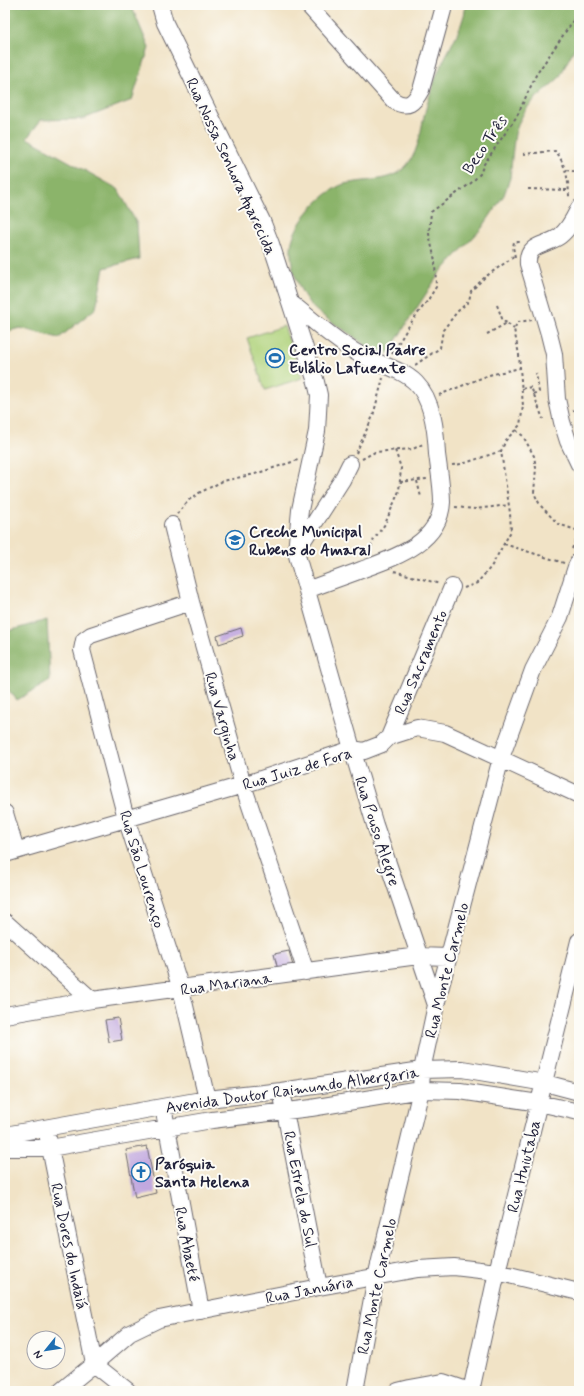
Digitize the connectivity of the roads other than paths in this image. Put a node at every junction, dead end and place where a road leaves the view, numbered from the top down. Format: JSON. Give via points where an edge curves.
{"nodes":[{"id":1,"x":160,"y":5,"type":"edge"},
{"id":2,"x":308,"y":5,"type":"edge"},
{"id":3,"x":442,"y":5,"type":"edge"},
{"id":4,"x":574,"y":205,"type":"edge"},
{"id":5,"x":291,"y":303,"type":"junction"},
{"id":6,"x":350,"y":464,"type":"road end"},
{"id":7,"x":579,"y":464,"type":"edge"},
{"id":8,"x":299,"y":516,"type":"joint"},
{"id":9,"x":172,"y":525,"type":"road end"},
{"id":10,"x":296,"y":552,"type":"junction"},
{"id":11,"x":572,"y":558,"type":"edge"},
{"id":12,"x":452,"y":587,"type":"road end"},
{"id":13,"x":307,"y":590,"type":"junction"},
{"id":14,"x":192,"y":602,"type":"junction"},
{"id":15,"x":389,"y":737,"type":"junction"},
{"id":16,"x":352,"y":750,"type":"junction"},
{"id":17,"x":501,"y":758,"type":"junction"},
{"id":18,"x":242,"y":785,"type":"junction"},
{"id":19,"x":579,"y":795,"type":"edge"},
{"id":20,"x":5,"y":813,"type":"edge"},
{"id":21,"x":126,"y":818,"type":"junction"},
{"id":22,"x":11,"y":852,"type":"edge"},
{"id":23,"x":5,"y":922,"type":"edge"},
{"id":24,"x":579,"y":941,"type":"edge"},
{"id":25,"x":418,"y":956,"type":"junction"},
{"id":26,"x":448,"y":957,"type":"junction"},
{"id":27,"x":306,"y":972,"type":"junction"},
{"id":28,"x":181,"y":989,"type":"junction"},
{"id":29,"x":92,"y":1000,"type":"junction"},
{"id":30,"x":436,"y":1005,"type":"junction"},
{"id":31,"x":5,"y":1015,"type":"edge"},
{"id":32,"x":422,"y":1070,"type":"junction"},
{"id":33,"x":545,"y":1083,"type":"junction"},
{"id":34,"x":421,"y":1090,"type":"junction"},
{"id":35,"x":281,"y":1092,"type":"junction"},
{"id":36,"x":579,"y":1092,"type":"edge"},
{"id":37,"x":208,"y":1099,"type":"junction"},
{"id":38,"x":539,"y":1103,"type":"junction"},
{"id":39,"x":164,"y":1106,"type":"junction"},
{"id":40,"x":286,"y":1111,"type":"junction"},
{"id":41,"x":579,"y":1112,"type":"edge"},
{"id":42,"x":46,"y":1127,"type":"junction"},
{"id":43,"x":166,"y":1128,"type":"junction"},
{"id":44,"x":5,"y":1135,"type":"edge"},
{"id":45,"x":5,"y":1148,"type":"edge"},
{"id":46,"x":50,"y":1148,"type":"junction"},
{"id":47,"x":497,"y":1272,"type":"junction"},
{"id":48,"x":376,"y":1277,"type":"junction"},
{"id":49,"x":319,"y":1287,"type":"junction"},
{"id":50,"x":579,"y":1292,"type":"edge"},
{"id":51,"x":201,"y":1311,"type":"junction"},
{"id":52,"x":94,"y":1364,"type":"junction"},
{"id":53,"x":61,"y":1391,"type":"edge"},
{"id":54,"x":128,"y":1391,"type":"edge"},
{"id":55,"x":355,"y":1391,"type":"edge"},
{"id":56,"x":398,"y":1391,"type":"edge"},
{"id":57,"x":470,"y":1391,"type":"edge"}],
"edges":[{"from":1,"to":5,"type":"street","name":"Rua Nossa Senhora Aparecida","via":[[165,23],[262,221]]},
{"from":2,"to":3,"type":"street","via":[[394,101],[401,105],[413,102],[421,90],[443,10]]},
{"from":4,"to":7,"type":"street","via":[[572,223],[560,236],[532,248],[522,262],[549,334],[554,354],[557,399],[562,422]]},
{"from":5,"to":8,"type":"street","name":"Rua Nossa Senhora Aparecida","via":[[319,395],[317,431]]},
{"from":5,"to":13,"type":"street","via":[[359,354],[409,377],[417,384],[435,423],[436,473],[441,505],[438,519],[430,533],[405,552]]},
{"from":6,"to":10,"type":"street"},
{"from":8,"to":10,"type":"street","name":"Rua Pouso Alegre"},
{"from":9,"to":14,"type":"street","name":"Rua Varginha"},
{"from":10,"to":13,"type":"street","name":"Rua Pouso Alegre"},
{"from":11,"to":17,"type":"street","name":"Rua Monte Carmelo","via":[[576,567],[560,617],[533,670]]},
{"from":12,"to":15,"type":"street","name":"Rua Sacramento"},
{"from":13,"to":16,"type":"street","name":"Rua Pouso Alegre"},
{"from":14,"to":18,"type":"street","name":"Rua Varginha"},
{"from":14,"to":21,"type":"street","name":"Rua São Lourenço","via":[[91,635],[84,640],[82,650]]},
{"from":15,"to":16,"type":"street","name":"Rua Juiz de Fora","via":[[382,744],[364,751]]},
{"from":15,"to":17,"type":"street","name":"Rua Juiz de Fora","via":[[417,728],[445,733]]},
{"from":16,"to":18,"type":"street","name":"Rua Juiz de Fora"},
{"from":16,"to":25,"type":"street","name":"Rua Pouso Alegre"},
{"from":17,"to":19,"type":"street","name":"Rua Juiz de Fora"},
{"from":17,"to":26,"type":"street","name":"Rua Monte Carmelo"},
{"from":18,"to":21,"type":"street","name":"Rua Juiz de Fora"},
{"from":18,"to":27,"type":"street","name":"Rua Varginha"},
{"from":20,"to":22,"type":"street"},
{"from":21,"to":22,"type":"street","name":"Rua Juiz de Fora"},
{"from":21,"to":28,"type":"street","name":"Rua São Lourenço"},
{"from":23,"to":29,"type":"street"},
{"from":24,"to":33,"type":"street","name":"Rua Ituiutaba"},
{"from":25,"to":26,"type":"street","name":"Rua Mariana"},
{"from":25,"to":27,"type":"street","name":"Rua Mariana"},
{"from":25,"to":30,"type":"street","name":"Rua Pouso Alegre"},
{"from":26,"to":30,"type":"street","name":"Rua Monte Carmelo"},
{"from":27,"to":28,"type":"street","name":"Rua Mariana"},
{"from":28,"to":29,"type":"street","name":"Rua Mariana"},
{"from":28,"to":37,"type":"street","name":"Rua São Lourenço"},
{"from":29,"to":31,"type":"street","name":"Rua Mariana"},
{"from":30,"to":32,"type":"street","name":"Rua Monte Carmelo"},
{"from":32,"to":33,"type":"street","name":"Avenida Doutor Raimundo Albergaria","via":[[462,1069]]},
{"from":32,"to":34,"type":"street","name":"Rua Monte Carmelo"},
{"from":32,"to":35,"type":"street","name":"Avenida Doutor Raimundo Albergaria"},
{"from":33,"to":36,"type":"street","name":"Avenida Doutor Raimundo Albergaria"},
{"from":33,"to":38,"type":"street","name":"Rua Ituiutaba"},
{"from":34,"to":38,"type":"street","name":"Avenida Doutor Raimundo Albergaria","via":[[460,1091]]},
{"from":34,"to":40,"type":"street","name":"Avenida Doutor Raimundo Albergaria"},
{"from":34,"to":48,"type":"street","name":"Rua Monte Carmelo"},
{"from":35,"to":37,"type":"street","name":"Avenida Doutor Raimundo Albergaria"},
{"from":35,"to":40,"type":"street","name":"Rua Estrela do Sul"},
{"from":37,"to":39,"type":"street","name":"Avenida Doutor Raimundo Albergaria"},
{"from":38,"to":41,"type":"street","name":"Avenida Doutor Raimundo Albergaria"},
{"from":38,"to":47,"type":"street","name":"Rua Ituiutaba"},
{"from":39,"to":42,"type":"street","name":"Avenida Doutor Raimundo Albergaria"},
{"from":39,"to":43,"type":"street","name":"Rua Abaeté"},
{"from":40,"to":43,"type":"street","name":"Avenida Doutor Raimundo Albergaria"},
{"from":40,"to":49,"type":"street","name":"Rua Estrela do Sul"},
{"from":42,"to":44,"type":"street","name":"Avenida Doutor Raimundo Albergaria"},
{"from":42,"to":46,"type":"street","name":"Rua Dores do Indaiá"},
{"from":43,"to":46,"type":"street","name":"Avenida Doutor Raimundo Albergaria"},
{"from":43,"to":51,"type":"street","name":"Rua Abaeté"},
{"from":45,"to":46,"type":"street","name":"Avenida Doutor Raimundo Albergaria"},
{"from":46,"to":52,"type":"street","name":"Rua Dores do Indaiá"},
{"from":47,"to":48,"type":"street","name":"Rua Januária","via":[[454,1267],[418,1269]]},
{"from":47,"to":50,"type":"street","name":"Rua Januária"},
{"from":47,"to":57,"type":"street","name":"Rua Ituiutaba"},
{"from":48,"to":49,"type":"street","name":"Rua Januária"},
{"from":48,"to":55,"type":"street","name":"Rua Monte Carmelo"},
{"from":49,"to":51,"type":"street","name":"Rua Januária"},
{"from":51,"to":52,"type":"street","name":"Rua Januária","via":[[145,1324],[130,1333]]},
{"from":52,"to":53,"type":"street","name":"Rua Januária"},
{"from":52,"to":54,"type":"street"},
{"from":56,"to":57,"type":"street","via":[[443,1382]]}]}
